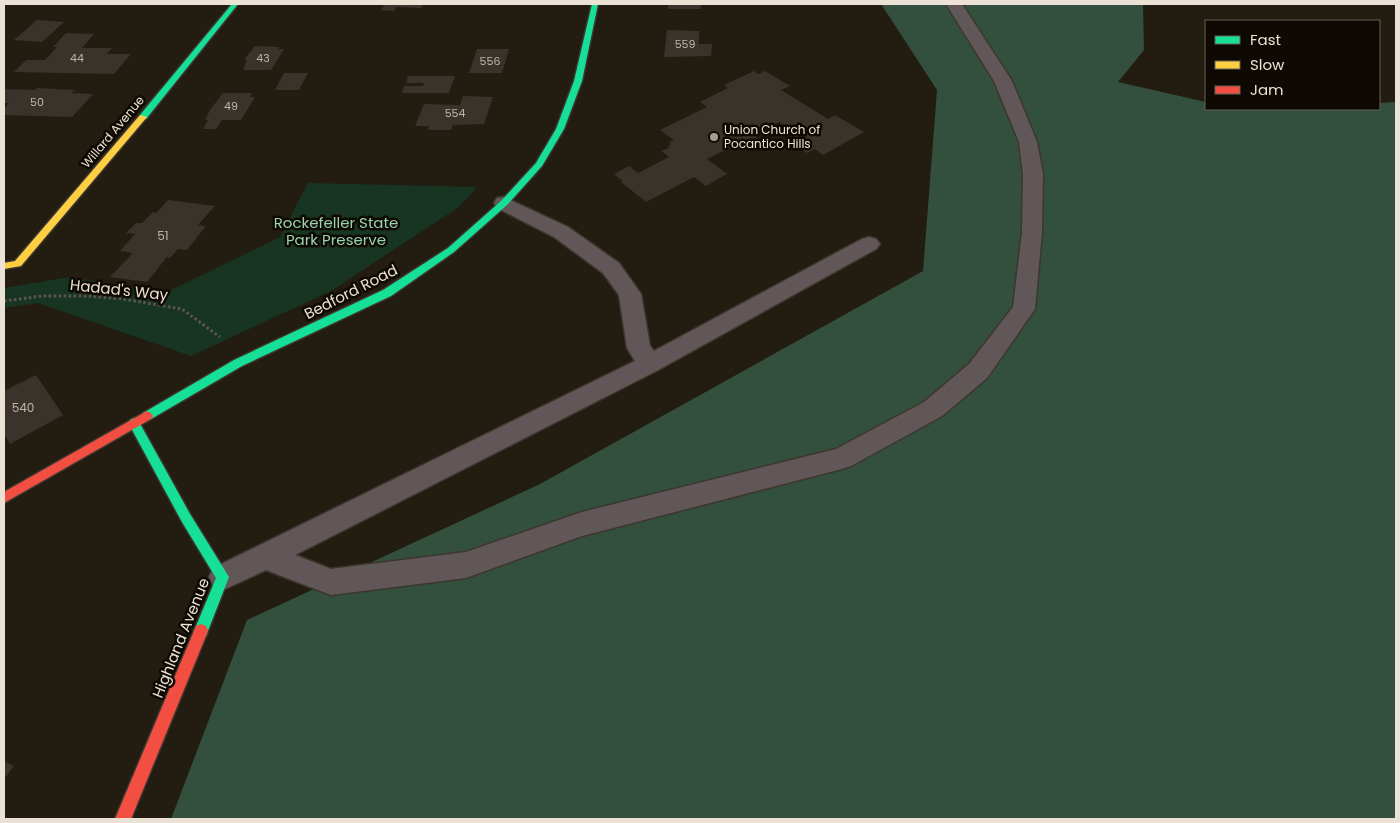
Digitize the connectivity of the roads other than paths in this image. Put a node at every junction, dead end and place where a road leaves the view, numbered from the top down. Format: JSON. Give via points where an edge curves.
{"nodes":[{"id":1,"x":234,"y":4,"type":"edge"},
{"id":2,"x":595,"y":4,"type":"edge"},
{"id":3,"x":954,"y":4,"type":"edge"},
{"id":4,"x":504,"y":204,"type":"junction"},
{"id":5,"x":869,"y":244,"type":"dead end"},
{"id":6,"x":4,"y":266,"type":"edge"},
{"id":7,"x":650,"y":364,"type":"junction"},
{"id":8,"x":134,"y":423,"type":"junction"},
{"id":9,"x":4,"y":498,"type":"edge"},
{"id":10,"x":263,"y":556,"type":"junction"},
{"id":11,"x":223,"y":577,"type":"junction"},
{"id":12,"x":123,"y":819,"type":"edge"}],
"edges":[{"from":1,"to":6,"type":"main road","name":"Willard Avenue","via":[[136,126],[18,264]]},
{"from":2,"to":4,"type":"main road","name":"Bedford Road","via":[[578,81],[560,129],[539,164]]},
{"from":3,"to":10,"type":"lane","via":[[1003,81],[1028,142],[1033,174],[1032,232],[1024,309],[978,371],[933,409],[842,458],[582,524],[466,565],[331,582]]},
{"from":4,"to":7,"type":"lane","via":[[560,232],[611,268],[630,294],[639,348]]},
{"from":4,"to":8,"type":"main road","name":"Bedford Road","via":[[451,250],[387,293],[238,364]]},
{"from":5,"to":7,"type":"lane"},
{"from":7,"to":10,"type":"lane"},
{"from":8,"to":9,"type":"main road","name":"Bedford Road"},
{"from":8,"to":11,"type":"main road","name":"Highland Avenue","via":[[186,518]]},
{"from":10,"to":11,"type":"lane"},
{"from":11,"to":12,"type":"main road","name":"Highland Avenue"}]}
